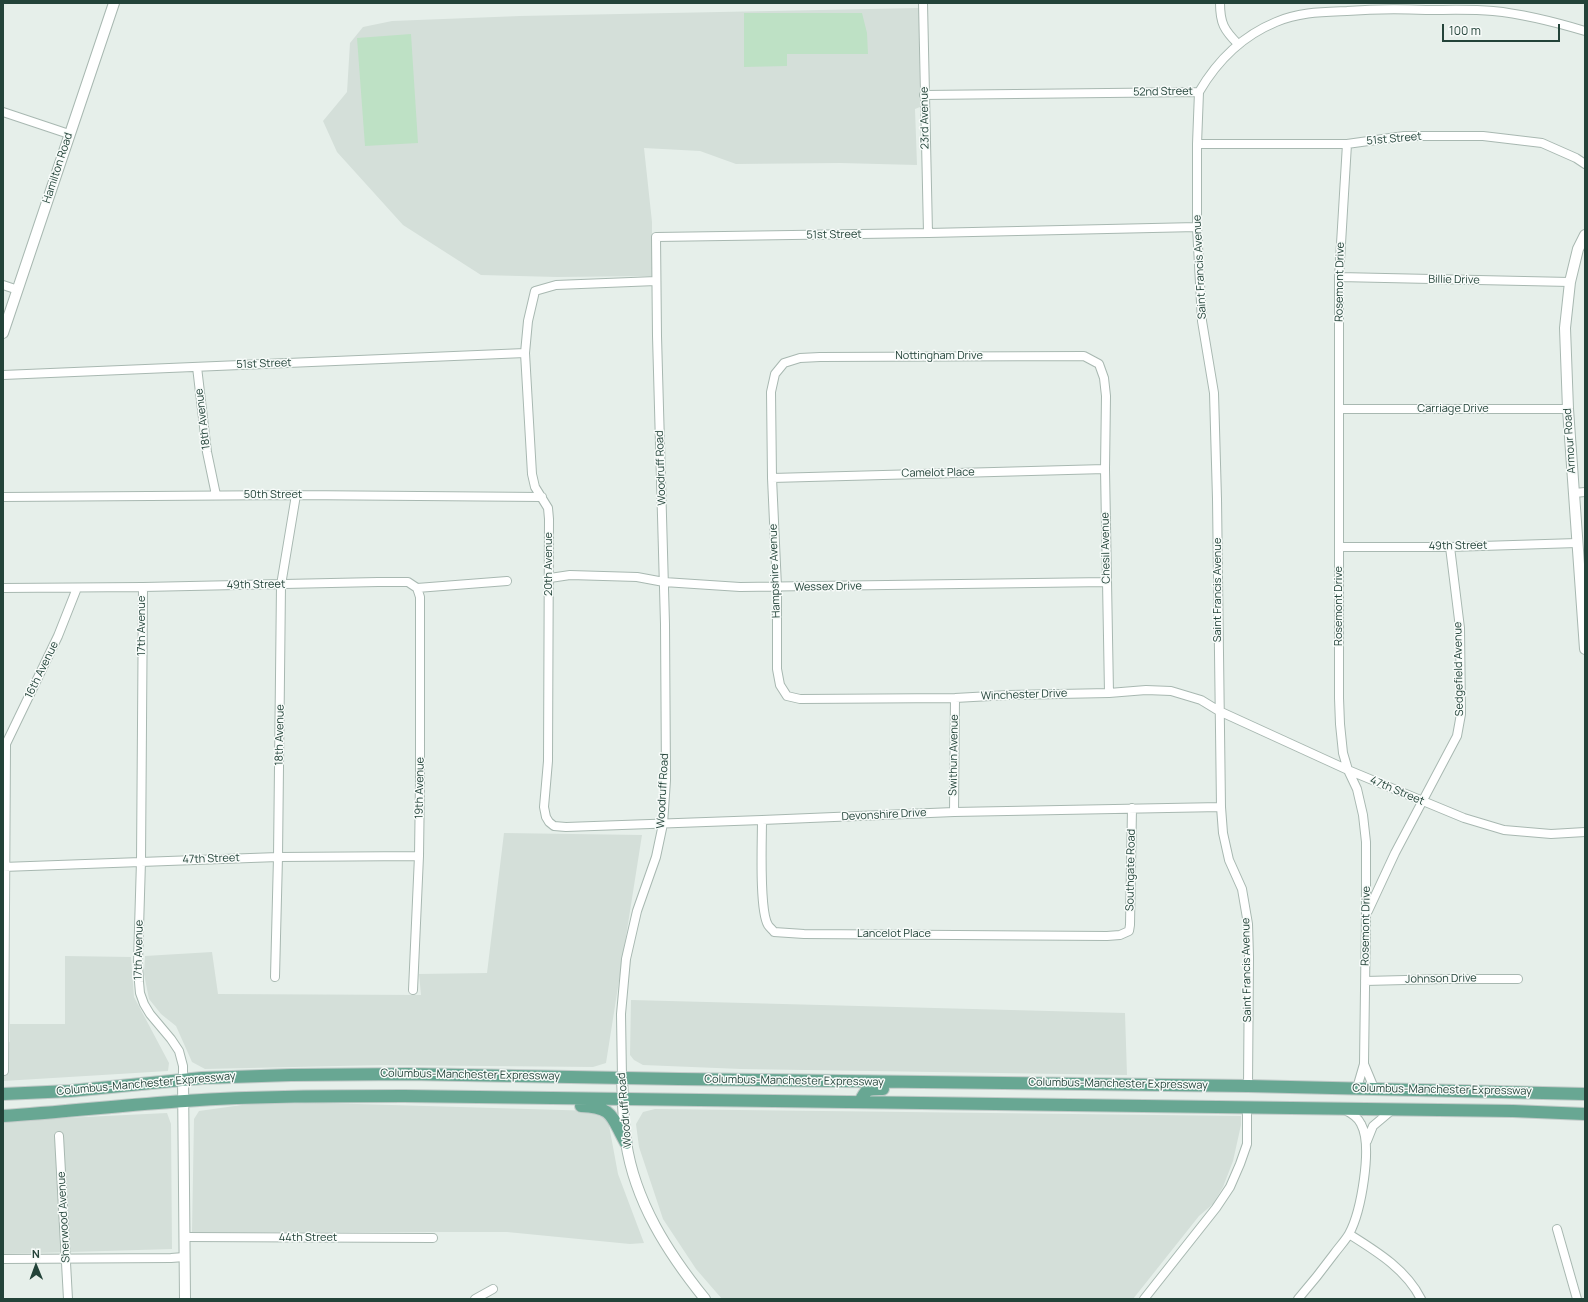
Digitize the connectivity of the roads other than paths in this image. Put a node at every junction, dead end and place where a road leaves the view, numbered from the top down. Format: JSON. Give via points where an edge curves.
{"nodes":[{"id":1,"x":114,"y":3,"type":"edge"},
{"id":2,"x":923,"y":3,"type":"edge"},
{"id":3,"x":1220,"y":3,"type":"edge"},
{"id":4,"x":1585,"y":31,"type":"edge"},
{"id":5,"x":1238,"y":44,"type":"junction"},
{"id":6,"x":1199,"y":92,"type":"junction"},
{"id":7,"x":924,"y":96,"type":"junction"},
{"id":8,"x":3,"y":112,"type":"edge"},
{"id":9,"x":69,"y":134,"type":"junction"},
{"id":10,"x":1197,"y":144,"type":"junction"},
{"id":11,"x":1346,"y":144,"type":"junction"},
{"id":12,"x":1585,"y":164,"type":"edge"},
{"id":13,"x":1198,"y":227,"type":"junction"},
{"id":14,"x":928,"y":233,"type":"junction"},
{"id":15,"x":1585,"y":235,"type":"edge"},
{"id":16,"x":1339,"y":277,"type":"junction"},
{"id":17,"x":656,"y":281,"type":"junction"},
{"id":18,"x":1570,"y":282,"type":"junction"},
{"id":19,"x":3,"y":284,"type":"edge"},
{"id":20,"x":18,"y":290,"type":"junction"},
{"id":21,"x":3,"y":333,"type":"edge"},
{"id":22,"x":525,"y":353,"type":"junction"},
{"id":23,"x":197,"y":366,"type":"junction"},
{"id":24,"x":3,"y":375,"type":"edge"},
{"id":25,"x":1106,"y":403,"type":"joint"},
{"id":26,"x":771,"y":405,"type":"joint"},
{"id":27,"x":1339,"y":409,"type":"junction"},
{"id":28,"x":1568,"y":409,"type":"junction"},
{"id":29,"x":1105,"y":469,"type":"junction"},
{"id":30,"x":772,"y":478,"type":"junction"},
{"id":31,"x":1585,"y":492,"type":"edge"},
{"id":32,"x":1574,"y":493,"type":"junction"},
{"id":33,"x":216,"y":495,"type":"junction"},
{"id":34,"x":296,"y":495,"type":"junction"},
{"id":35,"x":3,"y":497,"type":"edge"},
{"id":36,"x":542,"y":497,"type":"junction"},
{"id":37,"x":1577,"y":543,"type":"junction"},
{"id":38,"x":1339,"y":546,"type":"junction"},
{"id":39,"x":1450,"y":547,"type":"junction"},
{"id":40,"x":550,"y":578,"type":"junction"},
{"id":41,"x":507,"y":581,"type":"dead end"},
{"id":42,"x":664,"y":582,"type":"junction"},
{"id":43,"x":1107,"y":582,"type":"junction"},
{"id":44,"x":281,"y":585,"type":"junction"},
{"id":45,"x":143,"y":587,"type":"junction"},
{"id":46,"x":777,"y":587,"type":"junction"},
{"id":47,"x":3,"y":588,"type":"edge"},
{"id":48,"x":77,"y":588,"type":"junction"},
{"id":49,"x":417,"y":588,"type":"junction"},
{"id":50,"x":1585,"y":649,"type":"edge"},
{"id":51,"x":1109,"y":693,"type":"junction"},
{"id":52,"x":955,"y":698,"type":"junction"},
{"id":53,"x":825,"y":699,"type":"joint"},
{"id":54,"x":1219,"y":711,"type":"junction"},
{"id":55,"x":4,"y":747,"type":"edge"},
{"id":56,"x":1348,"y":770,"type":"junction"},
{"id":57,"x":1422,"y":802,"type":"junction"},
{"id":58,"x":1221,"y":807,"type":"junction"},
{"id":59,"x":1132,"y":808,"type":"junction"},
{"id":60,"x":954,"y":812,"type":"junction"},
{"id":61,"x":762,"y":820,"type":"junction"},
{"id":62,"x":549,"y":822,"type":"joint"},
{"id":63,"x":663,"y":824,"type":"junction"},
{"id":64,"x":1585,"y":832,"type":"edge"},
{"id":65,"x":419,"y":856,"type":"junction"},
{"id":66,"x":278,"y":857,"type":"junction"},
{"id":67,"x":142,"y":862,"type":"junction"},
{"id":68,"x":4,"y":867,"type":"edge"},
{"id":69,"x":1366,"y":914,"type":"junction"},
{"id":70,"x":1128,"y":931,"type":"joint"},
{"id":71,"x":275,"y":977,"type":"dead end"},
{"id":72,"x":1518,"y":979,"type":"dead end"},
{"id":73,"x":1365,"y":981,"type":"junction"},
{"id":74,"x":413,"y":990,"type":"dead end"},
{"id":75,"x":1364,"y":1064,"type":"junction"},
{"id":76,"x":4,"y":1071,"type":"edge"},
{"id":77,"x":622,"y":1078,"type":"junction"},
{"id":78,"x":183,"y":1079,"type":"junction"},
{"id":79,"x":940,"y":1083,"type":"junction"},
{"id":80,"x":1248,"y":1086,"type":"junction"},
{"id":81,"x":1357,"y":1088,"type":"junction"},
{"id":82,"x":1374,"y":1088,"type":"junction"},
{"id":83,"x":3,"y":1094,"type":"edge"},
{"id":84,"x":1585,"y":1094,"type":"edge"},
{"id":85,"x":548,"y":1098,"type":"junction"},
{"id":86,"x":623,"y":1099,"type":"junction"},
{"id":87,"x":184,"y":1101,"type":"junction"},
{"id":88,"x":860,"y":1102,"type":"junction"},
{"id":89,"x":1247,"y":1107,"type":"junction"},
{"id":90,"x":1344,"y":1109,"type":"junction"},
{"id":91,"x":1392,"y":1110,"type":"junction"},
{"id":92,"x":1585,"y":1114,"type":"edge"},
{"id":93,"x":3,"y":1116,"type":"edge"},
{"id":94,"x":59,"y":1136,"type":"dead end"},
{"id":95,"x":626,"y":1143,"type":"junction"},
{"id":96,"x":1366,"y":1146,"type":"junction"},
{"id":97,"x":1557,"y":1229,"type":"dead end"},
{"id":98,"x":1349,"y":1234,"type":"junction"},
{"id":99,"x":184,"y":1237,"type":"junction"},
{"id":100,"x":433,"y":1238,"type":"dead end"},
{"id":101,"x":184,"y":1257,"type":"junction"},
{"id":102,"x":66,"y":1258,"type":"junction"},
{"id":103,"x":3,"y":1260,"type":"edge"},
{"id":104,"x":493,"y":1289,"type":"dead end"},
{"id":105,"x":68,"y":1299,"type":"edge"},
{"id":106,"x":185,"y":1299,"type":"edge"},
{"id":107,"x":475,"y":1299,"type":"edge"},
{"id":108,"x":705,"y":1299,"type":"edge"},
{"id":109,"x":1144,"y":1299,"type":"edge"},
{"id":110,"x":1298,"y":1299,"type":"edge"},
{"id":111,"x":1421,"y":1299,"type":"edge"},
{"id":112,"x":1577,"y":1299,"type":"edge"}],
"edges":[{"from":1,"to":9,"type":"street","name":"Hamilton Road"},
{"from":2,"to":7,"type":"street","name":"23rd Avenue"},
{"from":3,"to":5,"type":"street","via":[[1222,25]]},
{"from":4,"to":5,"type":"street","name":"52nd Street","via":[[1533,17],[1492,11],[1372,9],[1298,15],[1266,26]]},
{"from":5,"to":6,"type":"street","name":"52nd Street","via":[[1214,68]]},
{"from":6,"to":7,"type":"street","name":"52nd Street"},
{"from":6,"to":10,"type":"street","name":"Saint Francis Avenue"},
{"from":7,"to":14,"type":"street","name":"23rd Avenue"},
{"from":8,"to":9,"type":"street"},
{"from":9,"to":20,"type":"street","name":"Hamilton Road"},
{"from":10,"to":11,"type":"street","name":"51st Street"},
{"from":10,"to":13,"type":"street","name":"Saint Francis Avenue"},
{"from":11,"to":12,"type":"street","name":"51st Street","via":[[1404,136],[1483,136],[1542,143]]},
{"from":11,"to":16,"type":"street","name":"Rosemont Drive"},
{"from":13,"to":14,"type":"street","name":"51st Street"},
{"from":13,"to":54,"type":"street","name":"Saint Francis Avenue","via":[[1202,321],[1214,393]]},
{"from":14,"to":17,"type":"street","name":"51st Street","via":[[656,237]]},
{"from":15,"to":18,"type":"street","name":"Armour Road","via":[[1578,249]]},
{"from":16,"to":18,"type":"street","name":"Billie Drive"},
{"from":16,"to":27,"type":"street","name":"Rosemont Drive"},
{"from":17,"to":22,"type":"street","name":"20th Avenue","via":[[556,285],[535,291],[530,309]]},
{"from":17,"to":42,"type":"street","name":"Woodruff Road"},
{"from":18,"to":28,"type":"street","name":"Armour Road","via":[[1565,328]]},
{"from":19,"to":20,"type":"street"},
{"from":20,"to":21,"type":"street","name":"Hamilton Road"},
{"from":22,"to":23,"type":"street","name":"51st Street"},
{"from":22,"to":36,"type":"street","name":"20th Avenue","via":[[532,474],[535,487]]},
{"from":23,"to":24,"type":"street","name":"51st Street"},
{"from":23,"to":33,"type":"street","name":"18th Avenue","via":[[207,452]]},
{"from":25,"to":26,"type":"street","name":"Nottingham Drive","via":[[1104,378],[1098,364],[1084,356],[836,357],[800,358],[784,363],[776,374],[771,392]]},
{"from":25,"to":29,"type":"street","name":"Chesil Avenue"},
{"from":26,"to":30,"type":"street","name":"Hampshire Avenue"},
{"from":27,"to":28,"type":"street","name":"Carriage Drive"},
{"from":27,"to":38,"type":"street","name":"Rosemont Drive"},
{"from":28,"to":32,"type":"street","name":"Armour Road"},
{"from":29,"to":30,"type":"street","name":"Camelot Place"},
{"from":29,"to":43,"type":"street","name":"Chesil Avenue"},
{"from":30,"to":46,"type":"street","name":"Hampshire Avenue"},
{"from":31,"to":32,"type":"street"},
{"from":32,"to":37,"type":"street","name":"Armour Road"},
{"from":33,"to":34,"type":"street","name":"50th Street"},
{"from":33,"to":35,"type":"street","name":"50th Street"},
{"from":34,"to":36,"type":"street","name":"50th Street"},
{"from":34,"to":44,"type":"street","name":"18th Avenue"},
{"from":36,"to":40,"type":"street","name":"20th Avenue","via":[[548,508]]},
{"from":37,"to":39,"type":"street","name":"49th Street"},
{"from":37,"to":50,"type":"street","name":"Armour Road"},
{"from":38,"to":39,"type":"street","name":"49th Street"},
{"from":38,"to":56,"type":"street","name":"Rosemont Drive","via":[[1340,724],[1343,753]]},
{"from":39,"to":57,"type":"street","name":"Sedgefield Avenue","via":[[1460,628],[1461,714],[1457,736]]},
{"from":40,"to":42,"type":"street","name":"Wessex Drive","via":[[570,575],[637,577]]},
{"from":40,"to":62,"type":"street","name":"20th Avenue","via":[[548,761],[544,807]]},
{"from":41,"to":49,"type":"street","name":"49th Street"},
{"from":42,"to":46,"type":"street","name":"Wessex Drive","via":[[740,588]]},
{"from":42,"to":63,"type":"street","name":"Woodruff Road","via":[[666,780]]},
{"from":43,"to":46,"type":"street","name":"Wessex Drive"},
{"from":43,"to":51,"type":"street","name":"Chesil Avenue"},
{"from":44,"to":45,"type":"street","name":"49th Street"},
{"from":44,"to":49,"type":"street","name":"49th Street","via":[[408,582]]},
{"from":44,"to":66,"type":"street","name":"18th Avenue"},
{"from":45,"to":48,"type":"street","name":"49th Street"},
{"from":45,"to":67,"type":"street","name":"17th Avenue"},
{"from":46,"to":53,"type":"street","name":"Hampshire Avenue","via":[[777,669],[780,685],[787,696]]},
{"from":47,"to":48,"type":"street","name":"49th Street"},
{"from":48,"to":55,"type":"street","name":"16th Avenue","via":[[58,636]]},
{"from":49,"to":65,"type":"street","name":"19th Avenue","via":[[420,597],[421,644]]},
{"from":51,"to":52,"type":"street","name":"Winchester Drive"},
{"from":51,"to":54,"type":"street","name":"Winchester Drive","via":[[1146,690],[1171,692],[1201,700]]},
{"from":52,"to":53,"type":"street","name":"Winchester Drive"},
{"from":52,"to":60,"type":"street","name":"Swithun Avenue"},
{"from":54,"to":56,"type":"street","name":"47th Street"},
{"from":54,"to":58,"type":"street","name":"Saint Francis Avenue"},
{"from":55,"to":68,"type":"street"},
{"from":56,"to":57,"type":"street","name":"47th Street"},
{"from":56,"to":69,"type":"street","name":"Rosemont Drive","via":[[1357,789],[1366,842]]},
{"from":57,"to":64,"type":"street","name":"47th Street","via":[[1504,830],[1551,834]]},
{"from":57,"to":69,"type":"street","name":"Sedgefield Avenue"},
{"from":58,"to":59,"type":"street","name":"Devonshire Drive"},
{"from":58,"to":80,"type":"street","name":"Saint Francis Avenue","via":[[1223,833],[1242,889],[1248,924]]},
{"from":59,"to":60,"type":"street","name":"Devonshire Drive"},
{"from":59,"to":70,"type":"street","name":"Southgate Road"},
{"from":60,"to":61,"type":"street","name":"Devonshire Drive"},
{"from":61,"to":63,"type":"street","name":"Devonshire Drive"},
{"from":61,"to":70,"type":"street","name":"Lancelot Place","via":[[761,859],[765,914],[768,925],[774,932],[1107,936]]},
{"from":62,"to":63,"type":"street","name":"Devonshire Drive","via":[[554,826],[566,827]]},
{"from":63,"to":77,"type":"street","name":"Woodruff Road","via":[[656,857],[637,911],[626,959],[621,1014]]},
{"from":65,"to":66,"type":"street","name":"47th Street"},
{"from":65,"to":74,"type":"street","name":"19th Avenue"},
{"from":66,"to":67,"type":"street","name":"47th Street"},
{"from":66,"to":71,"type":"street","name":"18th Avenue"},
{"from":67,"to":68,"type":"street","name":"47th Street"},
{"from":67,"to":78,"type":"street","name":"17th Avenue","via":[[138,962],[140,993],[150,1014],[179,1051]]},
{"from":68,"to":76,"type":"street"},
{"from":69,"to":73,"type":"street","name":"Rosemont Drive"},
{"from":72,"to":73,"type":"street","name":"Johnson Drive"},
{"from":73,"to":75,"type":"street","name":"Rosemont Drive"},
{"from":75,"to":81,"type":"street","name":"Rosemont Drive"},
{"from":75,"to":82,"type":"street","name":"Rosemont Drive"},
{"from":77,"to":78,"type":"main road","name":"Columbus-Manchester Expressway","via":[[393,1074]]},
{"from":77,"to":79,"type":"main road","name":"Columbus-Manchester Expressway"},
{"from":77,"to":86,"type":"street","name":"Woodruff Road"},
{"from":78,"to":83,"type":"main road","name":"Columbus-Manchester Expressway","via":[[70,1091]]},
{"from":78,"to":87,"type":"street","name":"17th Avenue"},
{"from":79,"to":80,"type":"main road","name":"Columbus-Manchester Expressway"},
{"from":79,"to":88,"type":"main road","via":[[926,1088],[868,1089]]},
{"from":80,"to":81,"type":"main road","name":"Columbus-Manchester Expressway"},
{"from":81,"to":82,"type":"main road","name":"Columbus-Manchester Expressway"},
{"from":82,"to":84,"type":"main road","name":"Columbus-Manchester Expressway"},
{"from":85,"to":86,"type":"main road","name":"Columbus-Manchester Expressway"},
{"from":85,"to":87,"type":"main road","name":"Columbus-Manchester Expressway","via":[[300,1096]]},
{"from":85,"to":95,"type":"main road","via":[[561,1105],[605,1110],[611,1115]]},
{"from":86,"to":88,"type":"main road","name":"Columbus-Manchester Expressway"},
{"from":86,"to":95,"type":"street","name":"Woodruff Road"},
{"from":87,"to":93,"type":"main road","name":"Columbus-Manchester Expressway"},
{"from":87,"to":99,"type":"street","name":"17th Avenue"},
{"from":88,"to":89,"type":"main road","name":"Columbus-Manchester Expressway"},
{"from":89,"to":90,"type":"main road","name":"Columbus-Manchester Expressway"},
{"from":89,"to":109,"type":"street","via":[[1246,1144],[1230,1187]]},
{"from":90,"to":91,"type":"main road","name":"Columbus-Manchester Expressway"},
{"from":90,"to":96,"type":"street","via":[[1362,1124]]},
{"from":91,"to":92,"type":"main road","name":"Columbus-Manchester Expressway","via":[[1513,1110]]},
{"from":91,"to":96,"type":"street","via":[[1373,1126]]},
{"from":94,"to":102,"type":"street","name":"Sherwood Avenue"},
{"from":95,"to":108,"type":"street","name":"Woodruff Road","via":[[637,1186],[650,1218],[672,1257]]},
{"from":96,"to":98,"type":"street","via":[[1361,1195]]},
{"from":97,"to":112,"type":"street"},
{"from":98,"to":110,"type":"street"},
{"from":98,"to":111,"type":"street","via":[[1398,1268]]},
{"from":99,"to":100,"type":"street","name":"44th Street"},
{"from":99,"to":101,"type":"street","name":"17th Avenue"},
{"from":101,"to":102,"type":"street"},
{"from":101,"to":106,"type":"street","name":"17th Avenue"},
{"from":102,"to":103,"type":"street"},
{"from":102,"to":105,"type":"street","name":"Sherwood Avenue"},
{"from":104,"to":107,"type":"street"}]}
